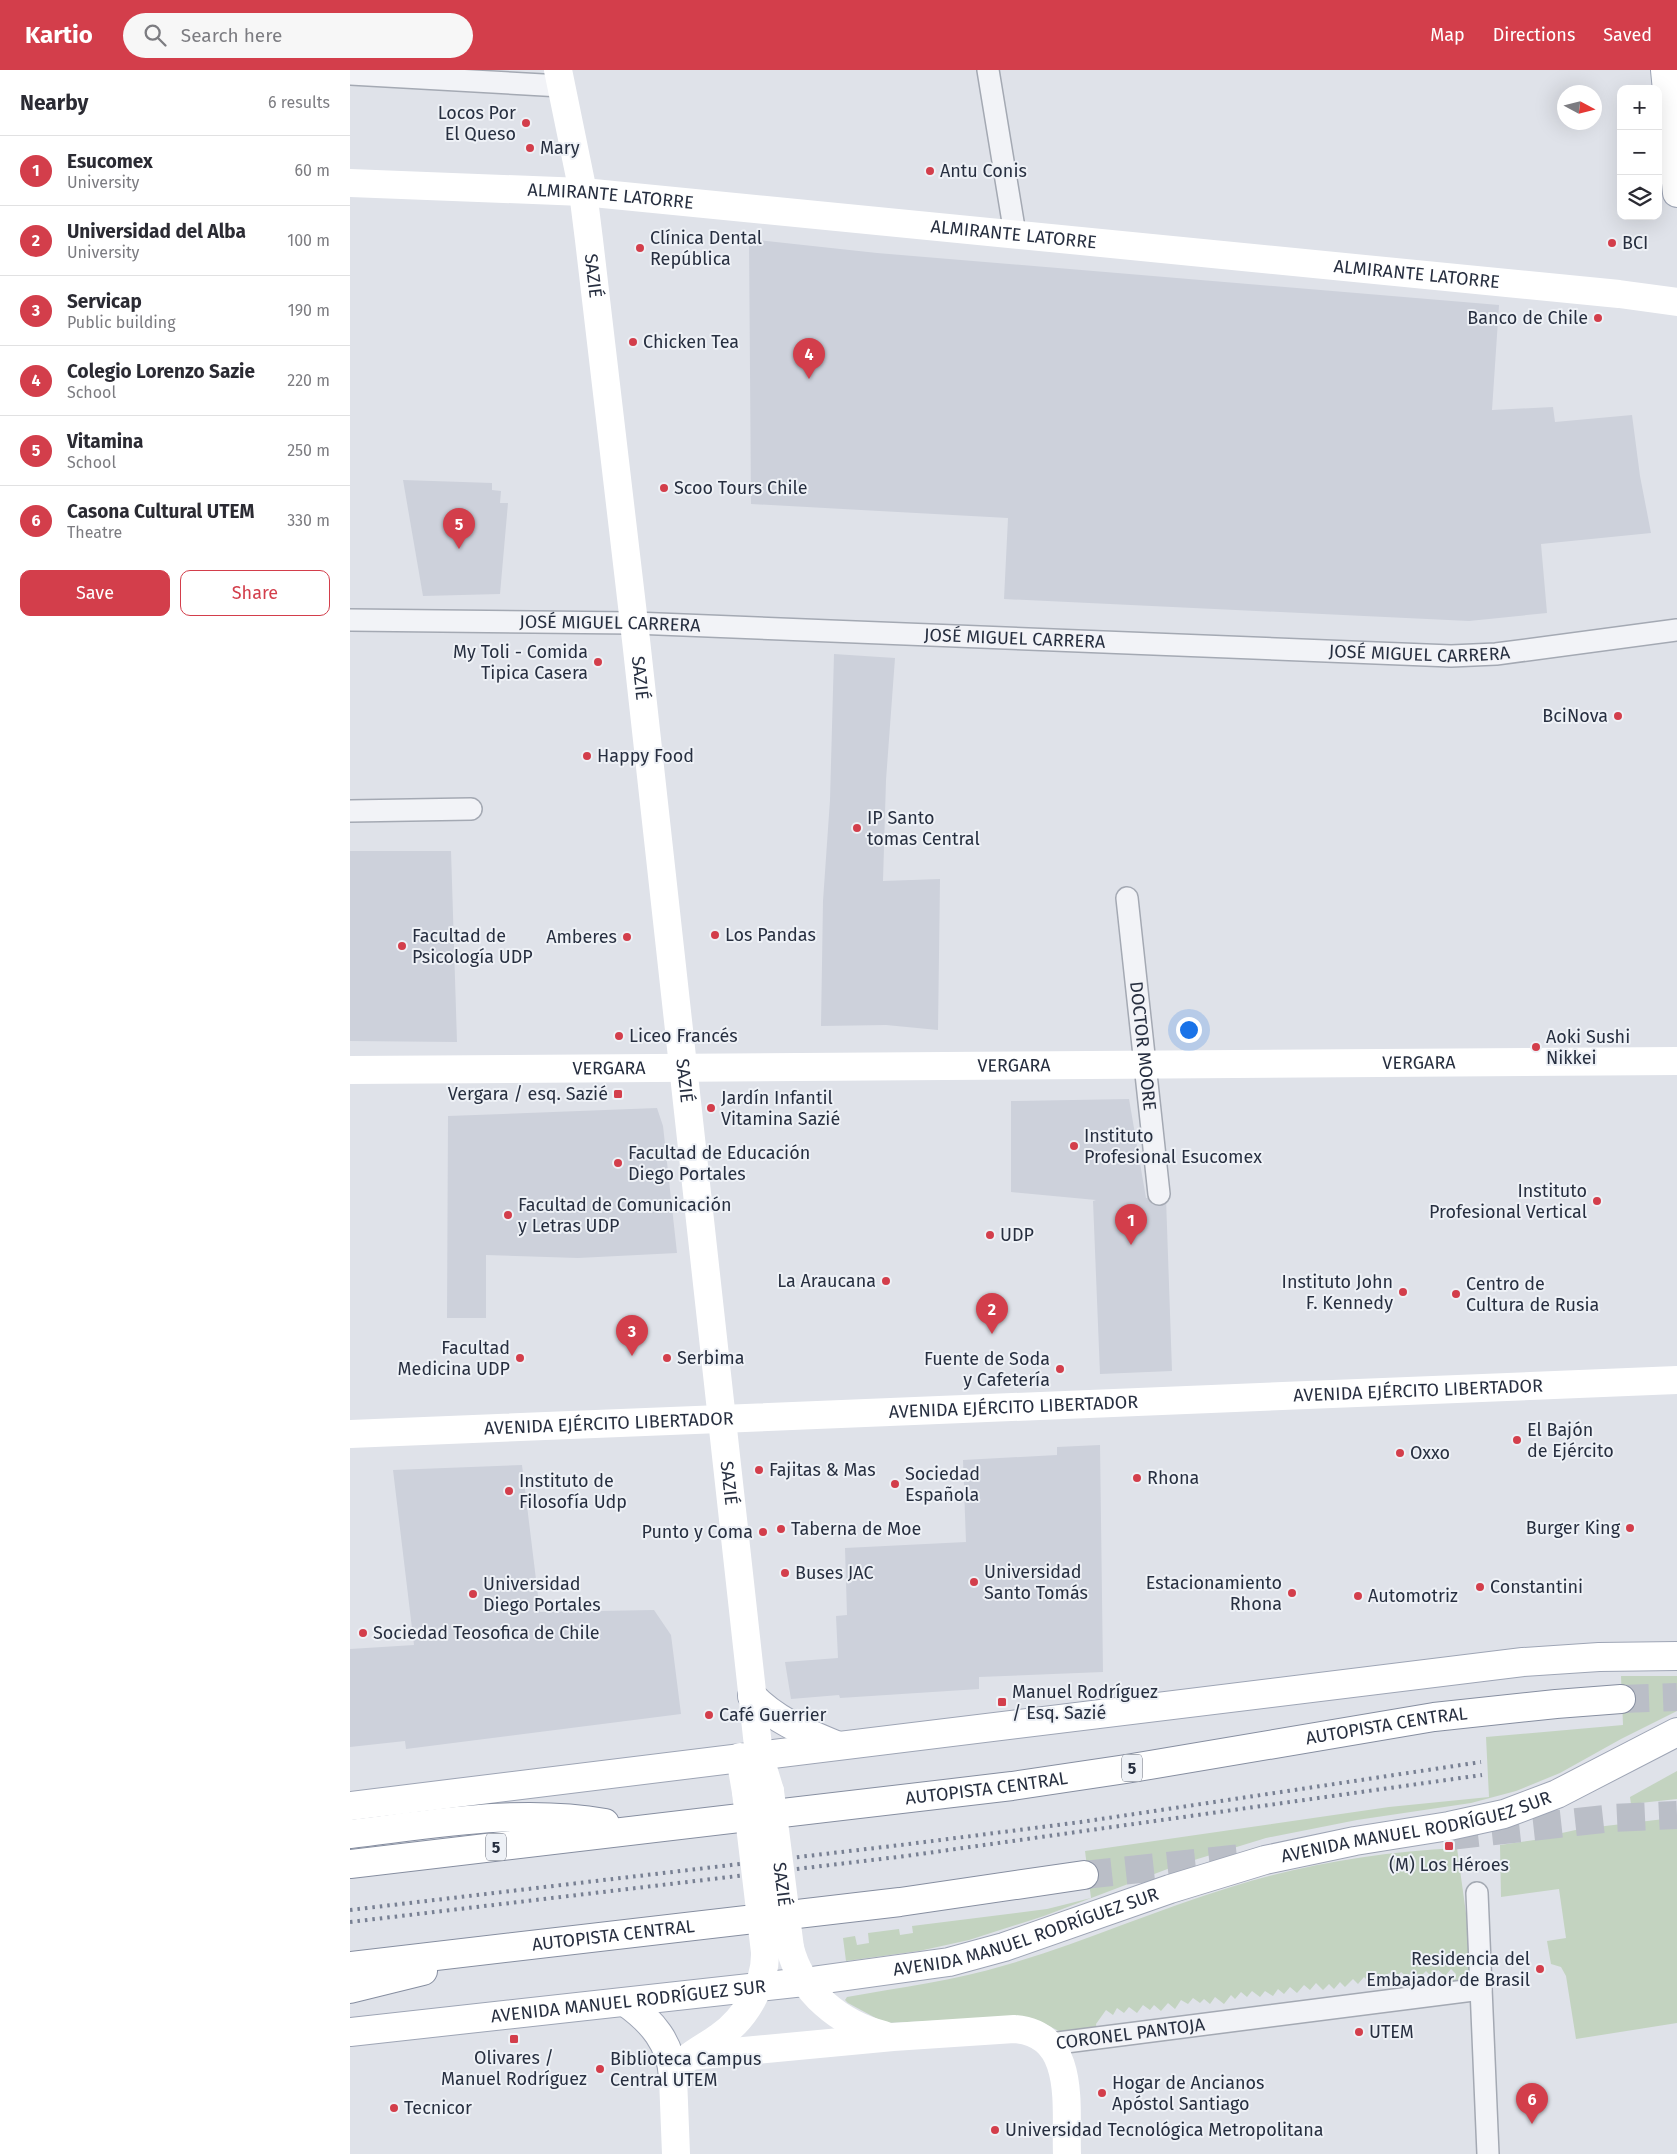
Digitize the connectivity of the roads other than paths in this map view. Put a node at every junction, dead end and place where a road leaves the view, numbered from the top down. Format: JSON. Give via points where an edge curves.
{"nodes":[{"id":1,"x":988,"y":70,"type":"edge"},
{"id":2,"x":1665,"y":70,"type":"edge"},
{"id":3,"x":350,"y":74,"type":"edge"},
{"id":4,"x":560,"y":78,"type":"edge"},
{"id":5,"x":350,"y":182,"type":"edge"},
{"id":6,"x":583,"y":192,"type":"junction"},
{"id":7,"x":1677,"y":193,"type":"edge"},
{"id":8,"x":1015,"y":234,"type":"junction"},
{"id":9,"x":1677,"y":302,"type":"edge"},
{"id":10,"x":350,"y":620,"type":"edge"},
{"id":11,"x":634,"y":623,"type":"junction"},
{"id":12,"x":1677,"y":630,"type":"edge"},
{"id":13,"x":471,"y":809,"type":"dead end"},
{"id":14,"x":350,"y":811,"type":"edge"},
{"id":15,"x":1127,"y":898,"type":"dead end"},
{"id":16,"x":1677,"y":1061,"type":"edge"},
{"id":17,"x":1145,"y":1065,"type":"junction"},
{"id":18,"x":683,"y":1069,"type":"junction"},
{"id":19,"x":350,"y":1070,"type":"edge"},
{"id":20,"x":1159,"y":1194,"type":"dead end"},
{"id":21,"x":1677,"y":1380,"type":"edge"},
{"id":22,"x":722,"y":1419,"type":"junction"},
{"id":23,"x":350,"y":1434,"type":"edge"},
{"id":24,"x":1677,"y":1656,"type":"edge"},
{"id":25,"x":752,"y":1696,"type":"junction"},
{"id":26,"x":1621,"y":1700,"type":"tunnel mouth"},
{"id":27,"x":1677,"y":1732,"type":"edge"},
{"id":28,"x":837,"y":1745,"type":"junction"},
{"id":29,"x":749,"y":1756,"type":"junction"},
{"id":30,"x":350,"y":1806,"type":"edge"},
{"id":31,"x":641,"y":1830,"type":"junction"},
{"id":32,"x":350,"y":1834,"type":"edge"},
{"id":33,"x":350,"y":1864,"type":"edge"},
{"id":34,"x":1084,"y":1875,"type":"tunnel mouth"},
{"id":35,"x":1477,"y":1893,"type":"dead end"},
{"id":36,"x":778,"y":1950,"type":"junction"},
{"id":37,"x":486,"y":1951,"type":"junction"},
{"id":38,"x":350,"y":1966,"type":"edge"},
{"id":39,"x":804,"y":1982,"type":"junction"},
{"id":40,"x":760,"y":1987,"type":"junction"},
{"id":41,"x":350,"y":1989,"type":"edge"},
{"id":42,"x":1482,"y":1989,"type":"junction"},
{"id":43,"x":625,"y":2002,"type":"junction"},
{"id":44,"x":350,"y":2032,"type":"edge"},
{"id":45,"x":893,"y":2037,"type":"junction"},
{"id":46,"x":1050,"y":2044,"type":"junction"},
{"id":47,"x":691,"y":2056,"type":"junction"},
{"id":48,"x":673,"y":2077,"type":"junction"},
{"id":49,"x":676,"y":2154,"type":"edge"},
{"id":50,"x":1067,"y":2154,"type":"edge"},
{"id":51,"x":1488,"y":2154,"type":"edge"}],
"edges":[{"from":1,"to":8,"type":"street"},
{"from":2,"to":7,"type":"main road"},
{"from":3,"to":4,"type":"street"},
{"from":4,"to":6,"type":"main road","name":"SAZIÉ"},
{"from":5,"to":6,"type":"main road","name":"ALMIRANTE LATORRE"},
{"from":6,"to":8,"type":"main road","name":"ALMIRANTE LATORRE"},
{"from":6,"to":11,"type":"main road","name":"SAZIÉ"},
{"from":8,"to":9,"type":"main road","name":"ALMIRANTE LATORRE","via":[[1634,295]]},
{"from":10,"to":11,"type":"street","name":"JOSÉ MIGUEL CARRERA"},
{"from":11,"to":12,"type":"street","name":"JOSÉ MIGUEL CARRERA","via":[[1451,656],[1496,654]]},
{"from":11,"to":18,"type":"main road","name":"SAZIÉ"},
{"from":13,"to":14,"type":"street"},
{"from":15,"to":17,"type":"street","name":"DOCTOR MOORE"},
{"from":16,"to":17,"type":"main road","name":"VERGARA"},
{"from":17,"to":18,"type":"main road","name":"VERGARA"},
{"from":17,"to":20,"type":"street","name":"DOCTOR MOORE"},
{"from":18,"to":19,"type":"main road","name":"VERGARA"},
{"from":18,"to":22,"type":"main road","name":"SAZIÉ"},
{"from":21,"to":22,"type":"main road","name":"AVENIDA EJÉRCITO LIBERTADOR"},
{"from":22,"to":23,"type":"main road","name":"AVENIDA EJÉRCITO LIBERTADOR"},
{"from":22,"to":25,"type":"main road","name":"SAZIÉ"},
{"from":24,"to":28,"type":"main road","via":[[1523,1662]]},
{"from":25,"to":28,"type":"main road","via":[[778,1719]]},
{"from":25,"to":29,"type":"main road","name":"SAZIÉ"},
{"from":26,"to":31,"type":"main road","name":"AUTOPISTA CENTRAL","number":"5","via":[[1434,1718],[1012,1786]]},
{"from":27,"to":39,"type":"main road","name":"AVENIDA MANUEL RODRÍGUEZ SUR","via":[[1557,1794],[1504,1814],[1265,1860],[958,1960]]},
{"from":28,"to":29,"type":"main road"},
{"from":29,"to":30,"type":"main road"},
{"from":29,"to":36,"type":"main road","name":"SAZIÉ","bridge":true,"via":[[758,1792]]},
{"from":31,"to":32,"type":"main road","via":[[598,1822],[520,1817]]},
{"from":31,"to":33,"type":"main road","name":"AUTOPISTA CENTRAL","number":"5"},
{"from":34,"to":37,"type":"main road","name":"AUTOPISTA CENTRAL","via":[[900,1902]]},
{"from":35,"to":42,"type":"street"},
{"from":36,"to":39,"type":"main road","name":"SAZIÉ","via":[[793,1960]]},
{"from":36,"to":40,"type":"main road","name":"SAZIÉ","via":[[764,1972]]},
{"from":37,"to":38,"type":"main road","name":"AUTOPISTA CENTRAL"},
{"from":37,"to":41,"type":"main road","via":[[436,1968]]},
{"from":39,"to":40,"type":"main road","name":"AVENIDA MANUEL RODRÍGUEZ SUR"},
{"from":39,"to":45,"type":"main road","name":"SAZIÉ","via":[[847,2020]]},
{"from":40,"to":43,"type":"main road","name":"AVENIDA MANUEL RODRÍGUEZ SUR"},
{"from":40,"to":47,"type":"main road","name":"SAZIÉ","via":[[726,2032]]},
{"from":42,"to":46,"type":"street","name":"CORONEL PANTOJA"},
{"from":42,"to":51,"type":"street"},
{"from":43,"to":44,"type":"main road","name":"AVENIDA MANUEL RODRÍGUEZ SUR"},
{"from":43,"to":48,"type":"main road","via":[[640,2012],[662,2039],[669,2053]]},
{"from":45,"to":46,"type":"main road","name":"CORONEL PANTOJA","via":[[1014,2030],[1033,2033]]},
{"from":45,"to":47,"type":"main road","name":"CORONEL PANTOJA"},
{"from":46,"to":50,"type":"main road","via":[[1059,2059],[1065,2080]]},
{"from":47,"to":48,"type":"main road","via":[[679,2066]]},
{"from":48,"to":49,"type":"main road"}]}
